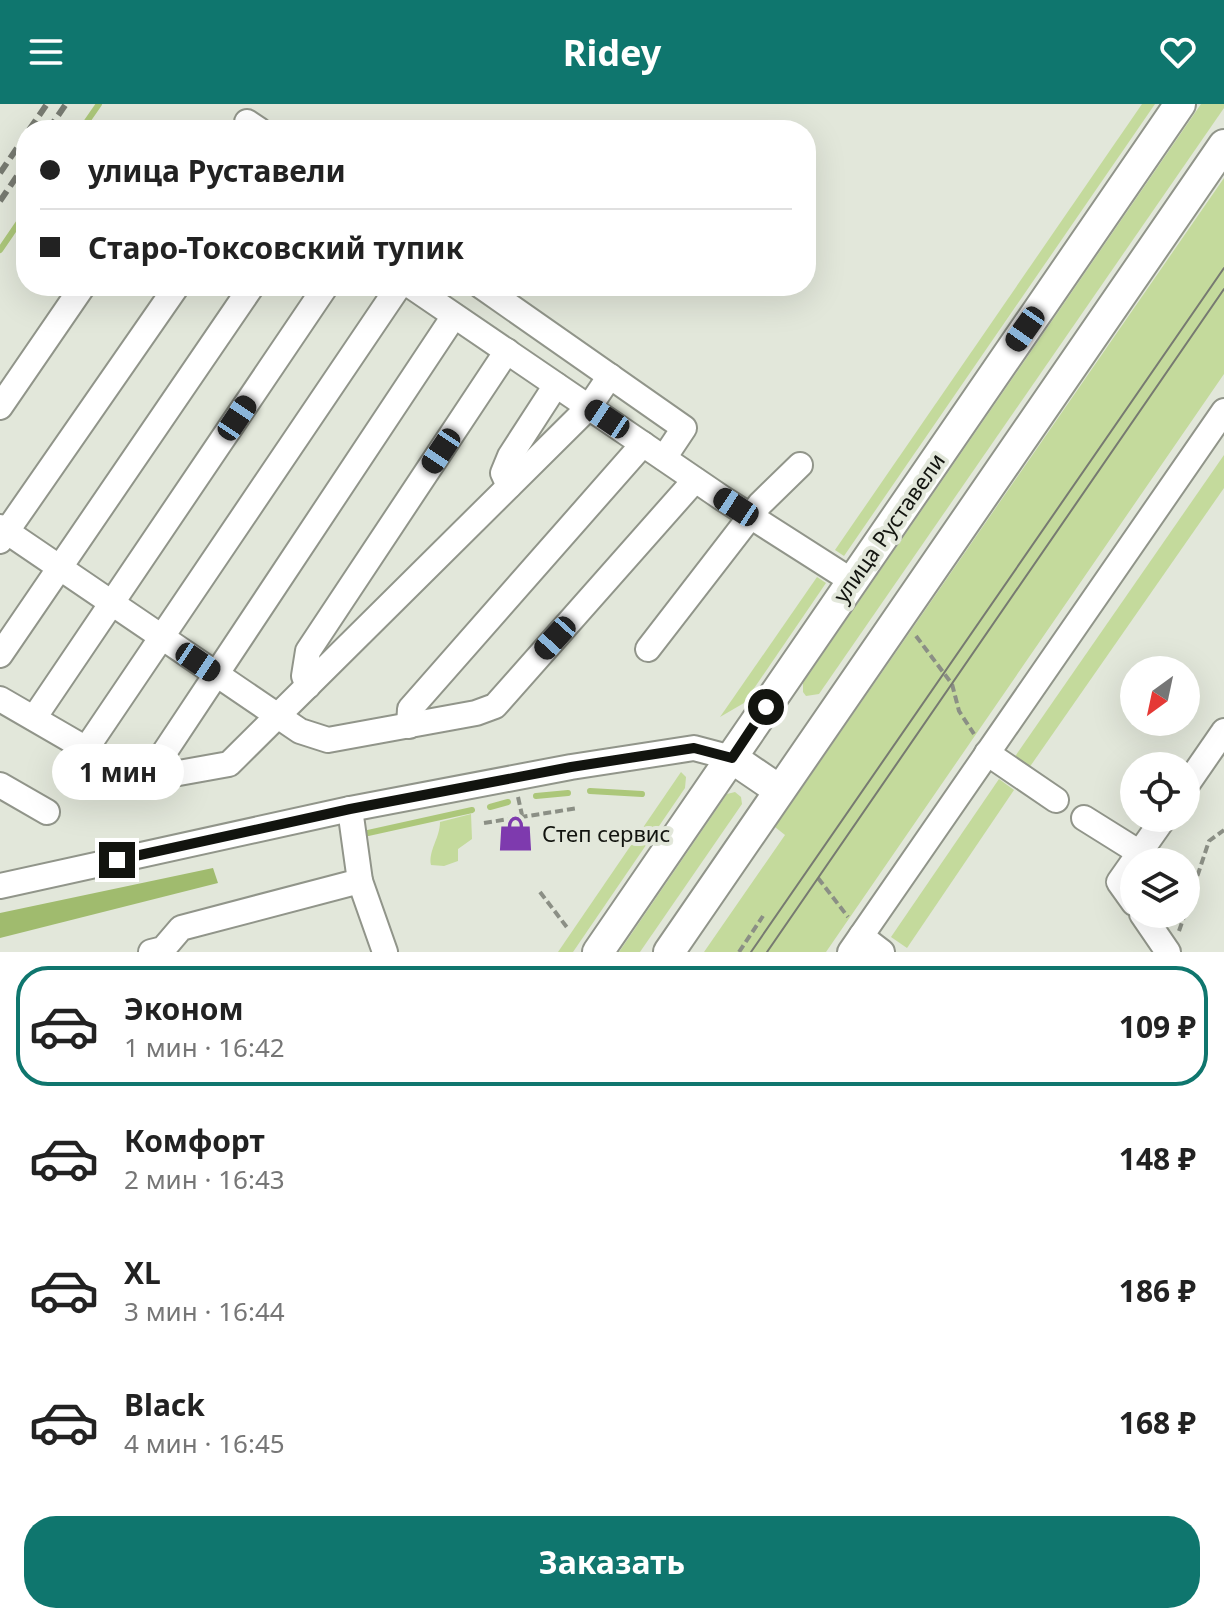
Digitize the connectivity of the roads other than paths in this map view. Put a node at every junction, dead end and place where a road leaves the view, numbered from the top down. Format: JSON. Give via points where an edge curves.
{"nodes":[{"id":1,"x":1180,"y":104,"type":"edge"},
{"id":2,"x":1224,"y":145,"type":"edge"},
{"id":3,"x":76,"y":296,"type":"edge"},
{"id":4,"x":170,"y":296,"type":"edge"},
{"id":5,"x":245,"y":296,"type":"edge"},
{"id":6,"x":319,"y":296,"type":"edge"},
{"id":7,"x":392,"y":296,"type":"edge"},
{"id":8,"x":425,"y":296,"type":"edge"},
{"id":9,"x":495,"y":296,"type":"edge"},
{"id":10,"x":454,"y":316,"type":"junction"},
{"id":11,"x":507,"y":351,"type":"junction"},
{"id":12,"x":610,"y":376,"type":"junction"},
{"id":13,"x":556,"y":385,"type":"junction"},
{"id":14,"x":0,"y":407,"type":"edge"},
{"id":15,"x":589,"y":407,"type":"junction"},
{"id":16,"x":1224,"y":411,"type":"edge"},
{"id":17,"x":643,"y":444,"type":"junction"},
{"id":18,"x":664,"y":458,"type":"junction"},
{"id":19,"x":800,"y":465,"type":"dead end"},
{"id":20,"x":695,"y":480,"type":"junction"},
{"id":21,"x":509,"y":486,"type":"junction"},
{"id":22,"x":751,"y":516,"type":"junction"},
{"id":23,"x":2,"y":533,"type":"edge"},
{"id":24,"x":59,"y":568,"type":"junction"},
{"id":25,"x":852,"y":581,"type":"junction"},
{"id":26,"x":112,"y":603,"type":"junction"},
{"id":27,"x":162,"y":637,"type":"junction"},
{"id":28,"x":648,"y":649,"type":"dead end"},
{"id":29,"x":0,"y":655,"type":"edge"},
{"id":30,"x":216,"y":675,"type":"junction"},
{"id":31,"x":308,"y":686,"type":"junction"},
{"id":32,"x":0,"y":699,"type":"edge"},
{"id":33,"x":277,"y":716,"type":"junction"},
{"id":34,"x":34,"y":718,"type":"junction"},
{"id":35,"x":409,"y":726,"type":"junction"},
{"id":36,"x":1224,"y":731,"type":"edge"},
{"id":37,"x":86,"y":749,"type":"junction"},
{"id":38,"x":987,"y":753,"type":"junction"},
{"id":39,"x":732,"y":758,"type":"junction"},
{"id":40,"x":1200,"y":766,"type":"edge"},
{"id":41,"x":155,"y":778,"type":"junction"},
{"id":42,"x":0,"y":785,"type":"edge"},
{"id":43,"x":779,"y":790,"type":"junction"},
{"id":44,"x":1056,"y":800,"type":"dead end"},
{"id":45,"x":350,"y":809,"type":"junction"},
{"id":46,"x":47,"y":812,"type":"dead end"},
{"id":47,"x":1084,"y":818,"type":"dead end"},
{"id":48,"x":1132,"y":848,"type":"edge"},
{"id":49,"x":360,"y":881,"type":"junction"},
{"id":50,"x":0,"y":886,"type":"edge"},
{"id":51,"x":1152,"y":928,"type":"edge"},
{"id":52,"x":856,"y":944,"type":"edge"},
{"id":53,"x":159,"y":951,"type":"edge"},
{"id":54,"x":385,"y":952,"type":"edge"},
{"id":55,"x":598,"y":952,"type":"edge"},
{"id":56,"x":669,"y":952,"type":"edge"},
{"id":57,"x":882,"y":952,"type":"edge"},
{"id":58,"x":1168,"y":952,"type":"edge"}],
"edges":[{"from":1,"to":25,"type":"main road","name":"улица Руставели"},
{"from":2,"to":43,"type":"main road"},
{"from":3,"to":14,"type":"street"},
{"from":4,"to":23,"type":"street"},
{"from":5,"to":24,"type":"street"},
{"from":6,"to":26,"type":"street"},
{"from":7,"to":27,"type":"street"},
{"from":8,"to":10,"type":"street"},
{"from":9,"to":12,"type":"street"},
{"from":10,"to":11,"type":"street"},
{"from":10,"to":30,"type":"street"},
{"from":11,"to":13,"type":"street"},
{"from":11,"to":31,"type":"street","via":[[308,651]]},
{"from":12,"to":15,"type":"street"},
{"from":12,"to":18,"type":"street","via":[[684,428]]},
{"from":13,"to":15,"type":"street"},
{"from":13,"to":21,"type":"street","via":[[510,456],[503,473]]},
{"from":15,"to":17,"type":"street"},
{"from":15,"to":21,"type":"street"},
{"from":16,"to":38,"type":"street"},
{"from":17,"to":18,"type":"street"},
{"from":17,"to":35,"type":"street","via":[[410,709]]},
{"from":18,"to":20,"type":"street"},
{"from":19,"to":22,"type":"street"},
{"from":20,"to":22,"type":"street"},
{"from":20,"to":35,"type":"street","via":[[495,706]]},
{"from":21,"to":31,"type":"street"},
{"from":22,"to":25,"type":"street"},
{"from":22,"to":28,"type":"street"},
{"from":23,"to":24,"type":"street"},
{"from":24,"to":26,"type":"street"},
{"from":24,"to":29,"type":"street"},
{"from":25,"to":39,"type":"main road","name":"улица Руставели"},
{"from":26,"to":27,"type":"street"},
{"from":26,"to":34,"type":"street"},
{"from":27,"to":30,"type":"street"},
{"from":27,"to":37,"type":"street"},
{"from":30,"to":33,"type":"street"},
{"from":30,"to":41,"type":"street","via":[[160,759]]},
{"from":31,"to":33,"type":"street"},
{"from":32,"to":34,"type":"street"},
{"from":33,"to":35,"type":"street","via":[[328,740]]},
{"from":33,"to":41,"type":"street","via":[[229,764]]},
{"from":34,"to":37,"type":"street"},
{"from":36,"to":40,"type":"street"},
{"from":37,"to":41,"type":"street","via":[[140,780]]},
{"from":38,"to":44,"type":"street"},
{"from":38,"to":52,"type":"street"},
{"from":39,"to":43,"type":"main road"},
{"from":39,"to":45,"type":"street","via":[[694,748]]},
{"from":39,"to":55,"type":"main road","name":"улица Руставели"},
{"from":42,"to":46,"type":"street"},
{"from":43,"to":56,"type":"main road"},
{"from":45,"to":49,"type":"street"},
{"from":45,"to":50,"type":"street"},
{"from":47,"to":48,"type":"street"},
{"from":49,"to":53,"type":"street","via":[[181,928]]},
{"from":49,"to":54,"type":"street"},
{"from":51,"to":58,"type":"street"},
{"from":52,"to":57,"type":"street"}]}
